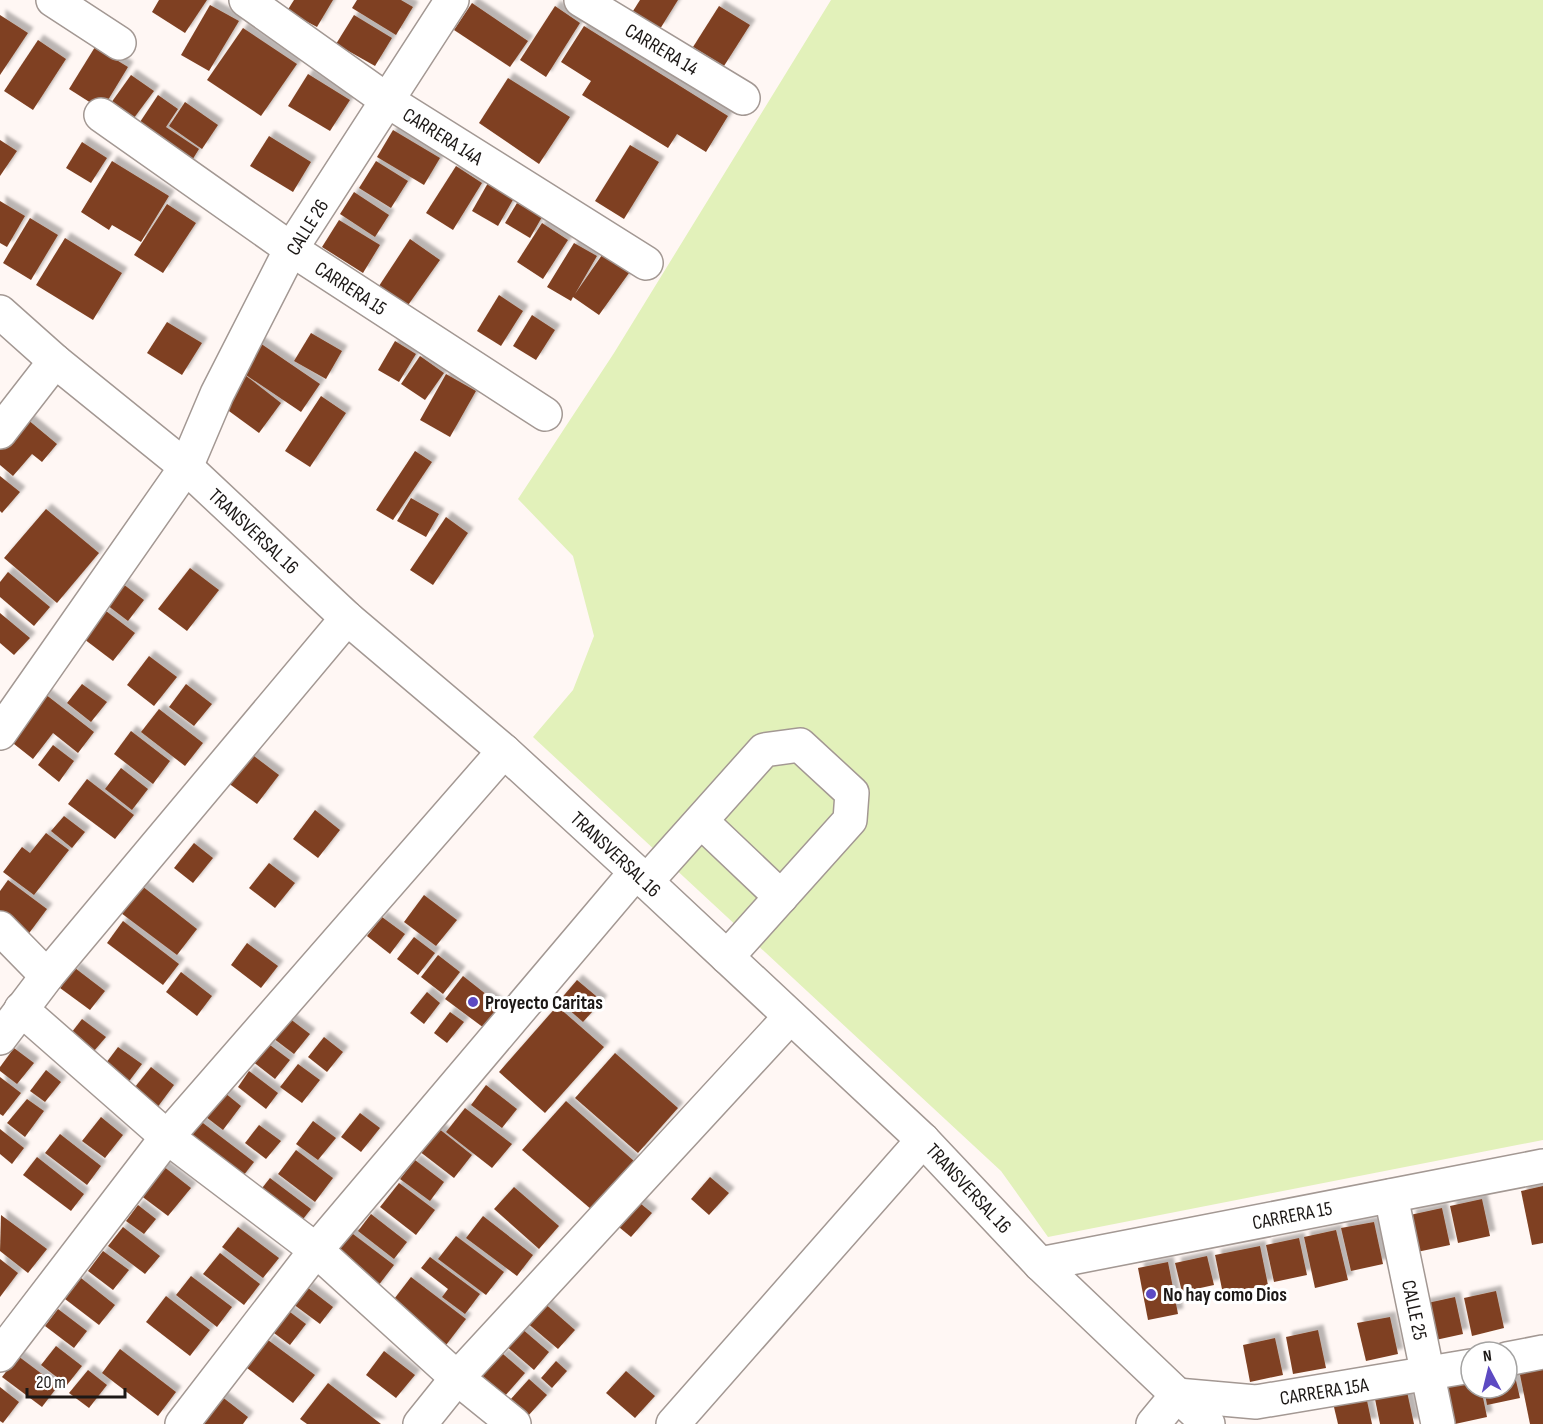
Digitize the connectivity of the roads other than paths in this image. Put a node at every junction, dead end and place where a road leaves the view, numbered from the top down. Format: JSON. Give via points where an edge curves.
{"nodes":[{"id":1,"x":53,"y":0,"type":"edge"},
{"id":2,"x":246,"y":0,"type":"edge"},
{"id":3,"x":452,"y":0,"type":"edge"},
{"id":4,"x":581,"y":0,"type":"edge"},
{"id":5,"x":119,"y":44,"type":"dead end"},
{"id":6,"x":743,"y":98,"type":"dead end"},
{"id":7,"x":388,"y":101,"type":"junction"},
{"id":8,"x":101,"y":115,"type":"dead end"},
{"id":9,"x":291,"y":249,"type":"junction"},
{"id":10,"x":646,"y":263,"type":"dead end"},
{"id":11,"x":0,"y":312,"type":"edge"},
{"id":12,"x":55,"y":361,"type":"junction"},
{"id":13,"x":10,"y":397,"type":"edge"},
{"id":14,"x":545,"y":414,"type":"dead end"},
{"id":15,"x":0,"y":432,"type":"edge"},
{"id":16,"x":186,"y":467,"type":"junction"},
{"id":17,"x":347,"y":618,"type":"junction"},
{"id":18,"x":0,"y":733,"type":"edge"},
{"id":19,"x":504,"y":751,"type":"junction"},
{"id":20,"x":701,"y":821,"type":"junction"},
{"id":21,"x":641,"y":877,"type":"junction"},
{"id":22,"x":781,"y":897,"type":"junction"},
{"id":23,"x":0,"y":928,"type":"edge"},
{"id":24,"x":727,"y":957,"type":"junction"},
{"id":25,"x":47,"y":976,"type":"junction"},
{"id":26,"x":21,"y":1009,"type":"junction"},
{"id":27,"x":790,"y":1017,"type":"junction"},
{"id":28,"x":0,"y":1038,"type":"edge"},
{"id":29,"x":167,"y":1137,"type":"junction"},
{"id":30,"x":924,"y":1140,"type":"junction"},
{"id":31,"x":1543,"y":1166,"type":"edge"},
{"id":32,"x":1390,"y":1196,"type":"junction"},
{"id":33,"x":316,"y":1250,"type":"junction"},
{"id":34,"x":1040,"y":1264,"type":"junction"},
{"id":35,"x":1543,"y":1352,"type":"edge"},
{"id":36,"x":0,"y":1355,"type":"edge"},
{"id":37,"x":1519,"y":1357,"type":"edge"},
{"id":38,"x":1459,"y":1368,"type":"edge"},
{"id":39,"x":1428,"y":1374,"type":"junction"},
{"id":40,"x":457,"y":1378,"type":"junction"},
{"id":41,"x":1177,"y":1395,"type":"junction"},
{"id":42,"x":182,"y":1424,"type":"edge"},
{"id":43,"x":420,"y":1424,"type":"edge"},
{"id":44,"x":514,"y":1424,"type":"edge"},
{"id":45,"x":673,"y":1424,"type":"edge"},
{"id":46,"x":1153,"y":1424,"type":"edge"},
{"id":47,"x":1208,"y":1424,"type":"edge"},
{"id":48,"x":1438,"y":1424,"type":"edge"}],
"edges":[{"from":1,"to":5,"type":"street"},
{"from":2,"to":7,"type":"street","name":"CARRERA 14A"},
{"from":3,"to":7,"type":"street","name":"CALLE 26"},
{"from":4,"to":6,"type":"street","name":"CARRERA 14"},
{"from":7,"to":9,"type":"street","name":"CALLE 26"},
{"from":7,"to":10,"type":"street","name":"CARRERA 14A"},
{"from":8,"to":9,"type":"street","name":"CARRERA 15"},
{"from":9,"to":14,"type":"street","name":"CARRERA 15"},
{"from":9,"to":16,"type":"street","name":"CALLE 26","via":[[217,394]]},
{"from":11,"to":12,"type":"street","name":"TRANSVERSAL 16"},
{"from":12,"to":13,"type":"street"},
{"from":12,"to":16,"type":"street","name":"TRANSVERSAL 16"},
{"from":13,"to":15,"type":"street"},
{"from":16,"to":17,"type":"street","name":"TRANSVERSAL 16"},
{"from":16,"to":18,"type":"street","name":"CALLE 26"},
{"from":17,"to":19,"type":"street","name":"TRANSVERSAL 16"},
{"from":17,"to":25,"type":"street"},
{"from":19,"to":21,"type":"street","name":"TRANSVERSAL 16"},
{"from":19,"to":29,"type":"street"},
{"from":20,"to":21,"type":"street"},
{"from":20,"to":22,"type":"street"},
{"from":20,"to":22,"type":"street","via":[[764,750],[800,745],[852,793],[850,820]]},
{"from":21,"to":24,"type":"street","name":"TRANSVERSAL 16"},
{"from":21,"to":33,"type":"street"},
{"from":22,"to":24,"type":"street"},
{"from":23,"to":25,"type":"street"},
{"from":24,"to":27,"type":"street","name":"TRANSVERSAL 16"},
{"from":25,"to":26,"type":"street"},
{"from":26,"to":28,"type":"street"},
{"from":26,"to":29,"type":"street"},
{"from":27,"to":30,"type":"street","name":"TRANSVERSAL 16"},
{"from":27,"to":40,"type":"street"},
{"from":29,"to":33,"type":"street"},
{"from":29,"to":36,"type":"street"},
{"from":30,"to":34,"type":"street","name":"TRANSVERSAL 16"},
{"from":30,"to":45,"type":"street"},
{"from":31,"to":32,"type":"street","name":"CARRERA 15"},
{"from":32,"to":34,"type":"street","name":"CARRERA 15"},
{"from":32,"to":39,"type":"street","name":"CALLE 25"},
{"from":33,"to":40,"type":"street"},
{"from":33,"to":42,"type":"street"},
{"from":34,"to":41,"type":"street","name":"TRANSVERSAL 16"},
{"from":35,"to":37,"type":"street"},
{"from":38,"to":39,"type":"street","name":"CARRERA 15A"},
{"from":39,"to":41,"type":"street","name":"CARRERA 15A","via":[[1256,1402]]},
{"from":39,"to":48,"type":"street","name":"CALLE 25"},
{"from":40,"to":43,"type":"street"},
{"from":40,"to":44,"type":"street"},
{"from":41,"to":46,"type":"street"},
{"from":41,"to":47,"type":"street","name":"TRANSVERSAL 16"}]}
